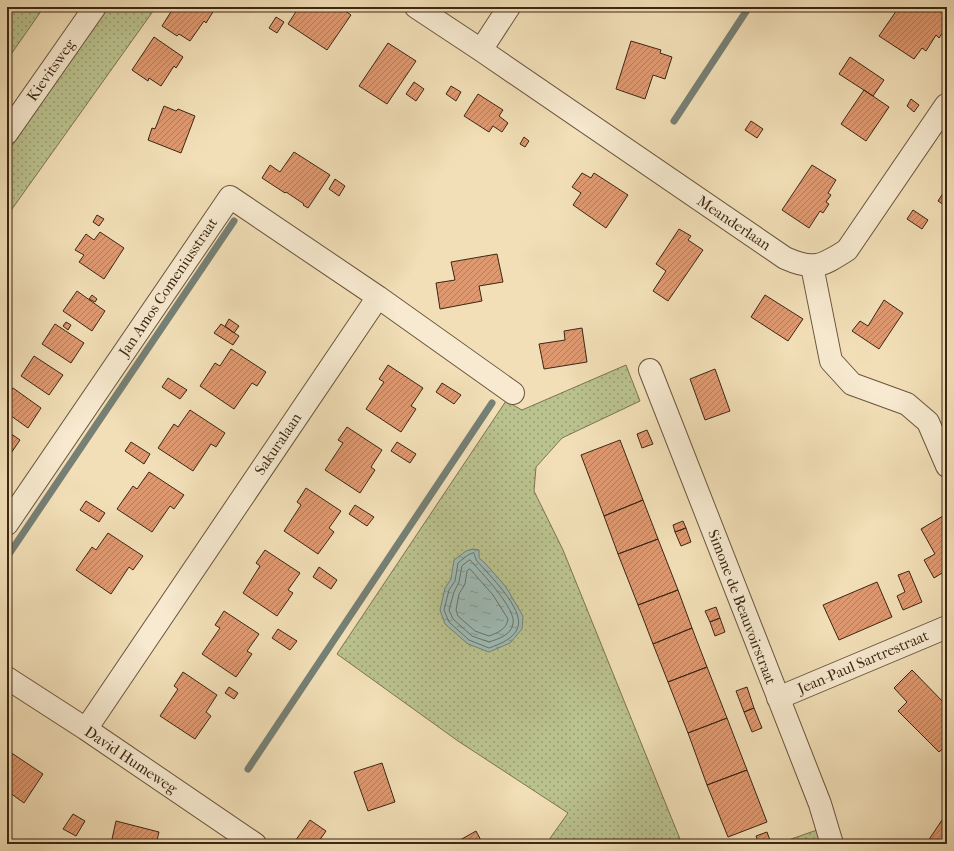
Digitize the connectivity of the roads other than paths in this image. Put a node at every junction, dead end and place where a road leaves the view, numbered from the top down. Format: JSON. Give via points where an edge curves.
{"nodes":[{"id":1,"x":95,"y":7,"type":"edge"},
{"id":2,"x":416,"y":7,"type":"edge"},
{"id":3,"x":509,"y":7,"type":"edge"},
{"id":4,"x":481,"y":50,"type":"junction"},
{"id":5,"x":947,"y":104,"type":"edge"},
{"id":6,"x":7,"y":133,"type":"edge"},
{"id":7,"x":812,"y":266,"type":"junction"},
{"id":8,"x":378,"y":297,"type":"junction"},
{"id":9,"x":650,"y":370,"type":"dead end"},
{"id":10,"x":513,"y":393,"type":"dead end"},
{"id":11,"x":947,"y":466,"type":"edge"},
{"id":12,"x":7,"y":524,"type":"edge"},
{"id":13,"x":947,"y":627,"type":"edge"},
{"id":14,"x":7,"y":678,"type":"edge"},
{"id":15,"x":778,"y":698,"type":"junction"},
{"id":16,"x":86,"y":729,"type":"junction"},
{"id":17,"x":255,"y":844,"type":"edge"},
{"id":18,"x":832,"y":844,"type":"edge"}],
"edges":[{"from":1,"to":6,"type":"street","name":"Kievitsweg"},
{"from":2,"to":4,"type":"street","name":"Meanderlaan"},
{"from":3,"to":4,"type":"street"},
{"from":4,"to":7,"type":"street","name":"Meanderlaan","via":[[785,258]]},
{"from":5,"to":7,"type":"street","via":[[848,250],[827,263]]},
{"from":7,"to":11,"type":"street","via":[[831,361],[852,384],[907,404],[928,422]]},
{"from":8,"to":10,"type":"street"},
{"from":8,"to":12,"type":"street","name":"Jan Amos Comeniusstraat","via":[[230,197]]},
{"from":8,"to":16,"type":"street","name":"Sakuralaan"},
{"from":9,"to":15,"type":"street","name":"Simone de Beauvoirstraat"},
{"from":13,"to":15,"type":"street","name":"Jean-Paul Sartrestraat"},
{"from":14,"to":16,"type":"street","name":"David Humeweg"},
{"from":15,"to":18,"type":"street","name":"Simone de Beauvoirstraat","via":[[820,804]]},
{"from":16,"to":17,"type":"street","name":"David Humeweg"}]}
